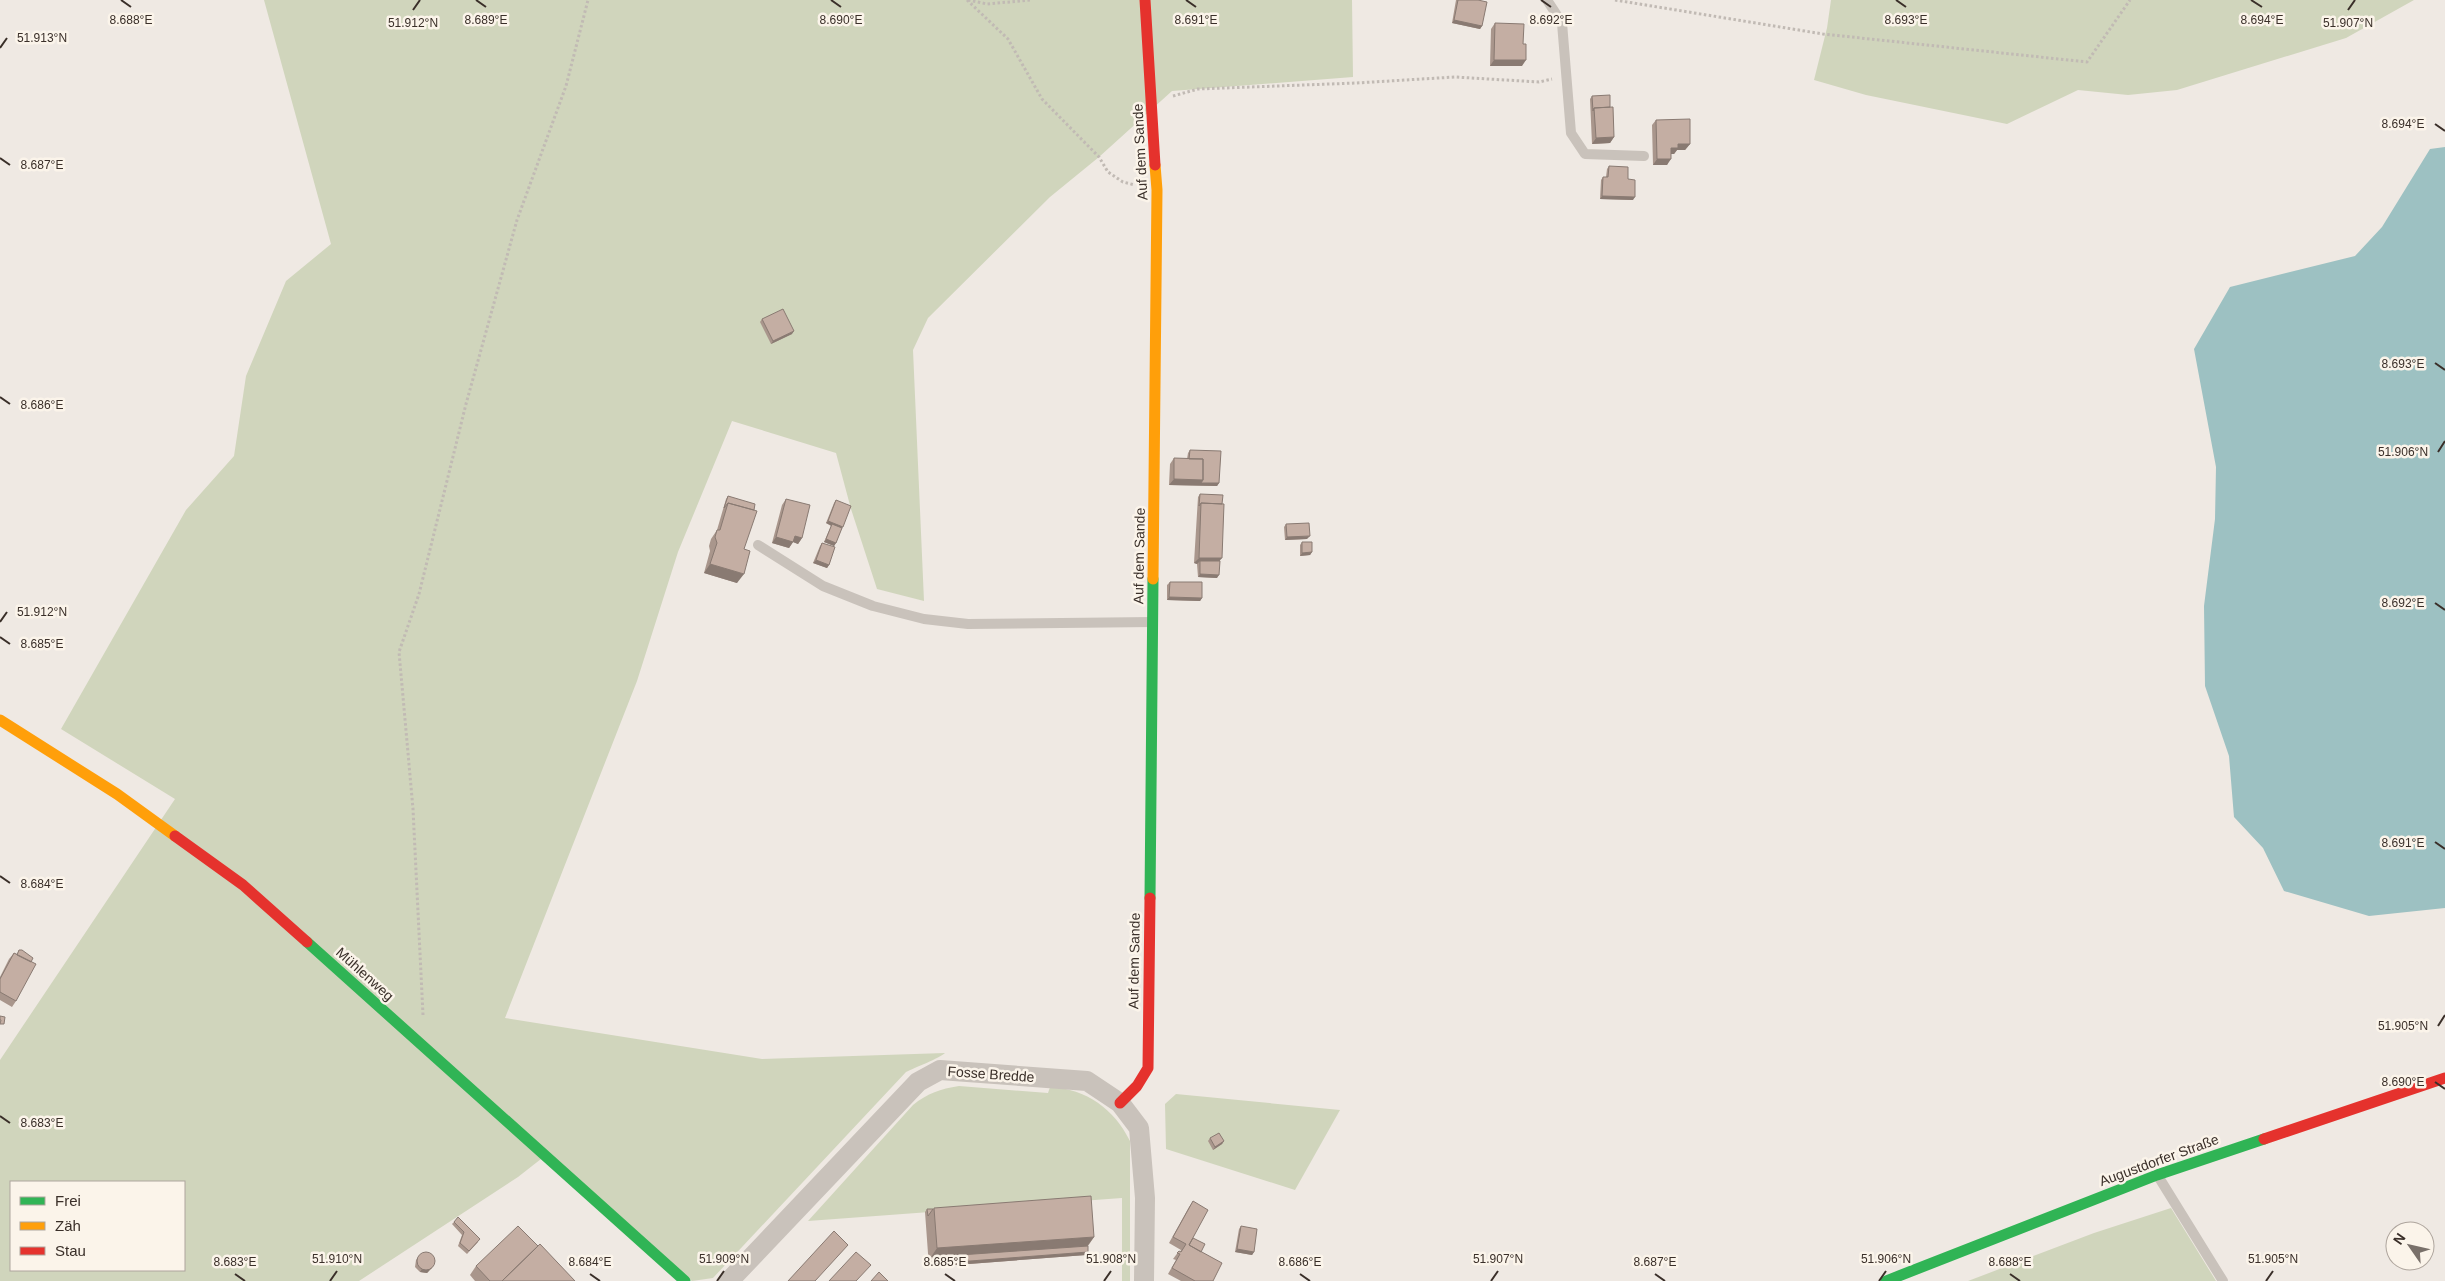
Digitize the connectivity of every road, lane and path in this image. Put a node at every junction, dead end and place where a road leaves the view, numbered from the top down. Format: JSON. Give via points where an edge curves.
{"nodes":[{"id":1,"x":588,"y":0,"type":"edge"},
{"id":2,"x":967,"y":0,"type":"edge"},
{"id":3,"x":1030,"y":0,"type":"edge"},
{"id":4,"x":1145,"y":0,"type":"edge"},
{"id":5,"x":1547,"y":0,"type":"edge"},
{"id":6,"x":1615,"y":0,"type":"edge"},
{"id":7,"x":2130,"y":0,"type":"edge"},
{"id":8,"x":1566,"y":76,"type":"junction"},
{"id":9,"x":1153,"y":102,"type":"junction"},
{"id":10,"x":1644,"y":156,"type":"dead end"},
{"id":11,"x":1158,"y":190,"type":"junction"},
{"id":12,"x":758,"y":545,"type":"dead end"},
{"id":13,"x":1154,"y":622,"type":"junction"},
{"id":14,"x":0,"y":720,"type":"edge"},
{"id":15,"x":425,"y":1048,"type":"junction"},
{"id":16,"x":2445,"y":1078,"type":"edge"},
{"id":17,"x":1120,"y":1103,"type":"junction"},
{"id":18,"x":2157,"y":1175,"type":"junction"},
{"id":19,"x":684,"y":1281,"type":"edge"},
{"id":20,"x":729,"y":1281,"type":"edge"},
{"id":21,"x":1144,"y":1281,"type":"edge"},
{"id":22,"x":1886,"y":1281,"type":"edge"},
{"id":23,"x":2223,"y":1281,"type":"edge"}],
"edges":[{"from":1,"to":15,"type":"path","via":[[566,86],[517,220],[466,404],[419,594],[399,652],[413,809]]},
{"from":2,"to":3,"type":"path","via":[[987,4]]},
{"from":2,"to":11,"type":"path","via":[[1008,39],[1042,99],[1099,157],[1108,172],[1123,182]]},
{"from":4,"to":9,"type":"street","name":"Auf dem Sande"},
{"from":5,"to":8,"type":"lane","via":[[1562,23]]},
{"from":6,"to":7,"type":"path","via":[[1823,34],[2087,62]]},
{"from":8,"to":9,"type":"path","via":[[1539,82],[1455,77],[1198,89]]},
{"from":8,"to":10,"type":"lane","via":[[1571,132],[1585,154]]},
{"from":9,"to":11,"type":"street","name":"Auf dem Sande"},
{"from":11,"to":13,"type":"street","name":"Auf dem Sande"},
{"from":12,"to":13,"type":"lane","via":[[823,586],[873,606],[924,619],[968,624]]},
{"from":13,"to":17,"type":"street","name":"Auf dem Sande","via":[[1148,1068],[1137,1086]]},
{"from":14,"to":15,"type":"street","name":"Mühlenweg","via":[[117,794],[243,885]]},
{"from":15,"to":19,"type":"street","name":"Mühlenweg"},
{"from":16,"to":18,"type":"street","name":"Augustdorfer Straße"},
{"from":17,"to":20,"type":"street","name":"Fosse Bredde","via":[[1087,1081],[940,1070],[918,1082]]},
{"from":17,"to":21,"type":"street","name":"Fosse Bredde","via":[[1139,1128],[1145,1198]]},
{"from":18,"to":22,"type":"street","name":"Augustdorfer Straße"},
{"from":18,"to":23,"type":"lane"}]}
